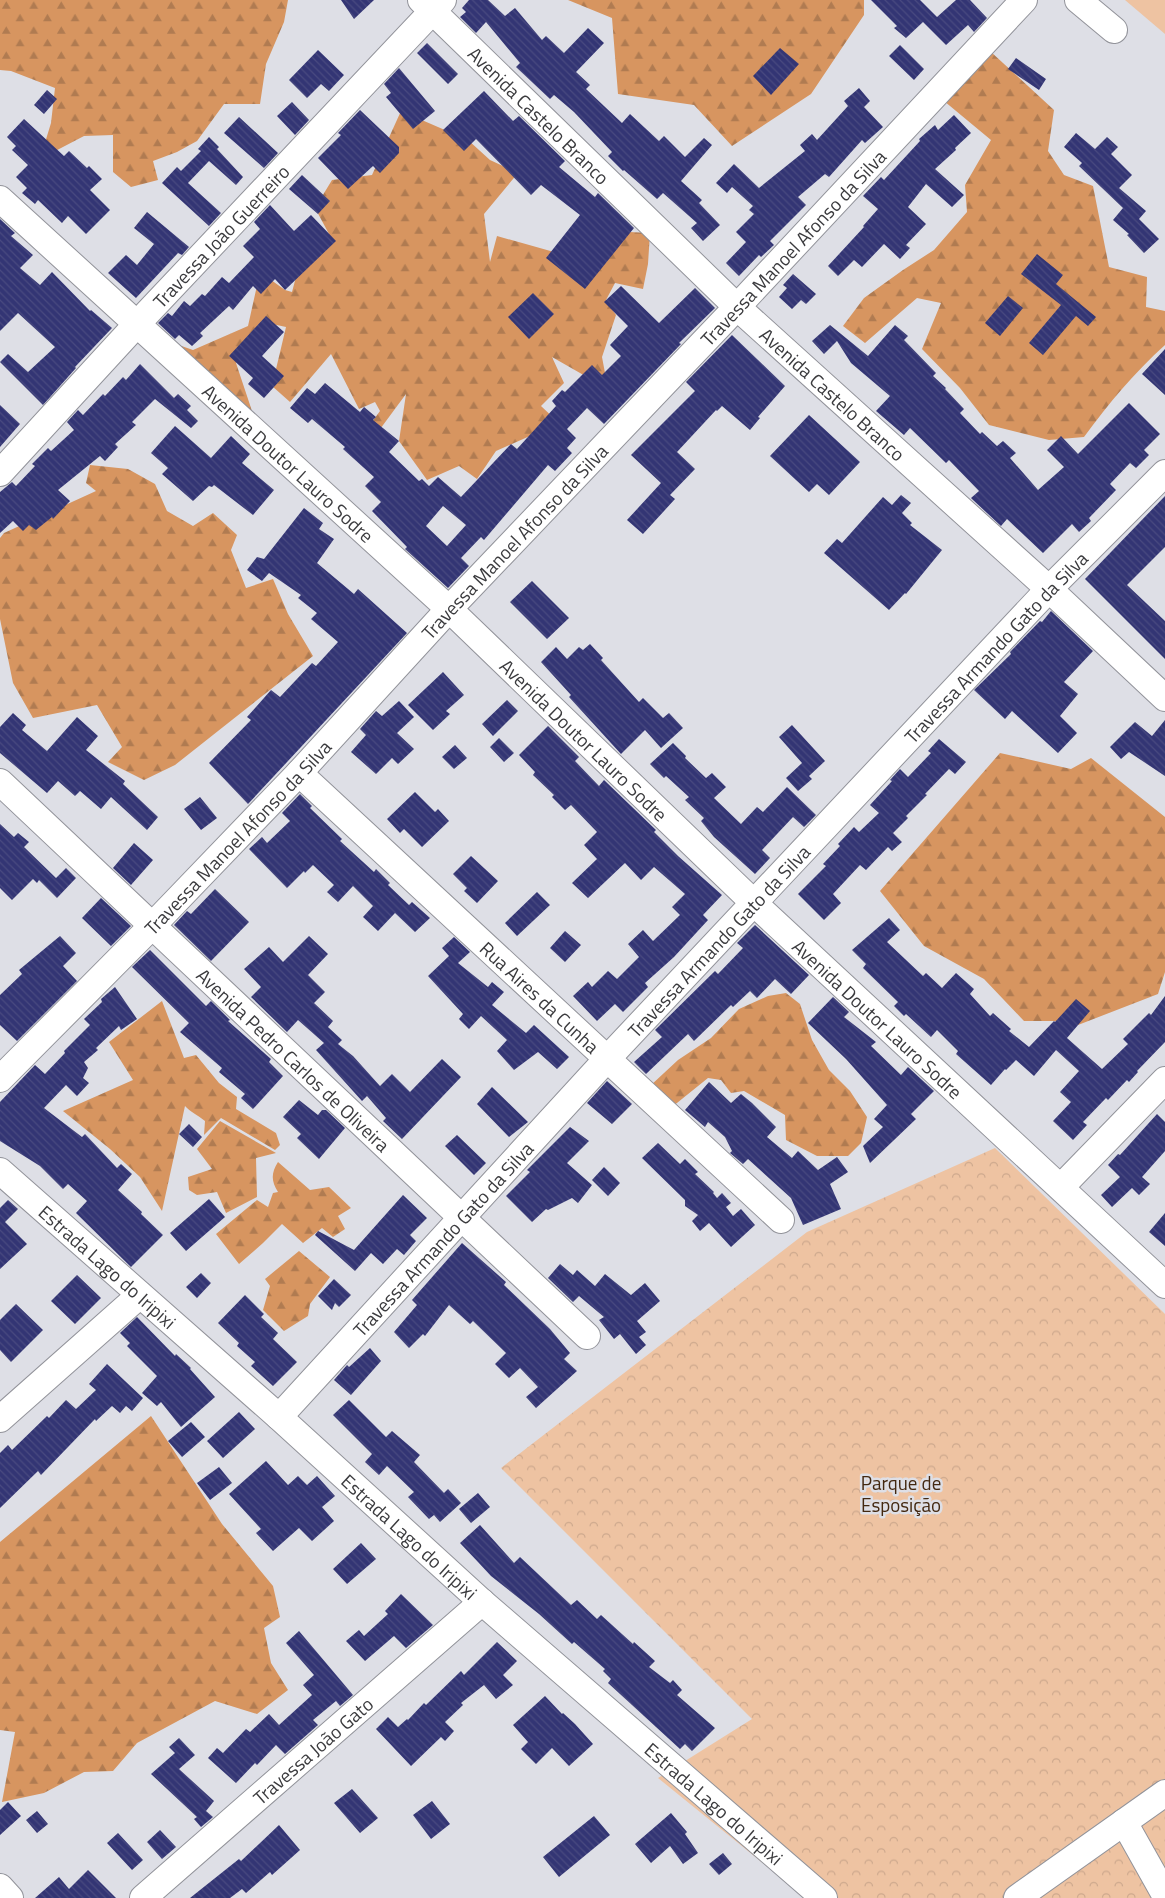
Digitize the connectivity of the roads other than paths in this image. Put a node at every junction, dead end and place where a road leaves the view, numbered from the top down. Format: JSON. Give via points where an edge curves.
{"nodes":[{"id":1,"x":1024,"y":0,"type":"edge"},
{"id":2,"x":1078,"y":0,"type":"edge"},
{"id":3,"x":432,"y":3,"type":"edge"},
{"id":4,"x":1114,"y":30,"type":"dead end"},
{"id":5,"x":0,"y":199,"type":"edge"},
{"id":6,"x":738,"y":307,"type":"junction"},
{"id":7,"x":136,"y":325,"type":"junction"},
{"id":8,"x":0,"y":473,"type":"edge"},
{"id":9,"x":1165,"y":473,"type":"edge"},
{"id":10,"x":1050,"y":589,"type":"junction"},
{"id":11,"x":449,"y":609,"type":"junction"},
{"id":12,"x":1165,"y":698,"type":"edge"},
{"id":13,"x":298,"y":773,"type":"junction"},
{"id":14,"x":0,"y":782,"type":"edge"},
{"id":15,"x":755,"y":904,"type":"junction"},
{"id":16,"x":152,"y":926,"type":"junction"},
{"id":17,"x":607,"y":1059,"type":"junction"},
{"id":18,"x":0,"y":1079,"type":"edge"},
{"id":19,"x":1165,"y":1080,"type":"edge"},
{"id":20,"x":0,"y":1171,"type":"edge"},
{"id":21,"x":1061,"y":1187,"type":"junction"},
{"id":22,"x":461,"y":1218,"type":"junction"},
{"id":23,"x":781,"y":1220,"type":"dead end"},
{"id":24,"x":1165,"y":1285,"type":"edge"},
{"id":25,"x":140,"y":1295,"type":"junction"},
{"id":26,"x":587,"y":1336,"type":"dead end"},
{"id":27,"x":279,"y":1418,"type":"junction"},
{"id":28,"x":0,"y":1419,"type":"edge"},
{"id":29,"x":482,"y":1602,"type":"junction"},
{"id":30,"x":1165,"y":1793,"type":"edge"},
{"id":31,"x":1124,"y":1822,"type":"junction"},
{"id":32,"x":0,"y":1887,"type":"edge"},
{"id":33,"x":1165,"y":1895,"type":"edge"},
{"id":34,"x":819,"y":1896,"type":"edge"},
{"id":35,"x":10,"y":1898,"type":"edge"},
{"id":36,"x":143,"y":1898,"type":"edge"},
{"id":37,"x":1017,"y":1898,"type":"edge"}],
"edges":[{"from":1,"to":6,"type":"street","name":"Travessa Manoel Afonso da Silva"},
{"from":2,"to":4,"type":"street"},
{"from":3,"to":6,"type":"street","name":"Avenida Castelo Branco"},
{"from":3,"to":7,"type":"street","name":"Travessa João Guerreiro"},
{"from":5,"to":7,"type":"street","name":"Avenida Doutor Lauro Sodre"},
{"from":6,"to":10,"type":"street","name":"Avenida Castelo Branco"},
{"from":6,"to":11,"type":"street","name":"Travessa Manoel Afonso da Silva"},
{"from":7,"to":8,"type":"street","name":"Travessa João Guerreiro"},
{"from":7,"to":11,"type":"street","name":"Avenida Doutor Lauro Sodre"},
{"from":9,"to":10,"type":"street","name":"Travessa Armando Gato da Silva"},
{"from":10,"to":12,"type":"street","name":"Avenida Castelo Branco"},
{"from":10,"to":15,"type":"street","name":"Travessa Armando Gato da Silva"},
{"from":11,"to":13,"type":"street","name":"Travessa Manoel Afonso da Silva"},
{"from":11,"to":15,"type":"street","name":"Avenida Doutor Lauro Sodre"},
{"from":13,"to":16,"type":"street","name":"Travessa Manoel Afonso da Silva"},
{"from":13,"to":17,"type":"street","name":"Rua Aires da Cunha"},
{"from":14,"to":16,"type":"street","name":"Avenida Pedro Carlos de Oliveira"},
{"from":15,"to":17,"type":"street","name":"Travessa Armando Gato da Silva"},
{"from":15,"to":21,"type":"street","name":"Avenida Doutor Lauro Sodre"},
{"from":16,"to":18,"type":"street","name":"Travessa Manoel Afonso da Silva"},
{"from":16,"to":22,"type":"street","name":"Avenida Pedro Carlos de Oliveira"},
{"from":17,"to":22,"type":"street","name":"Travessa Armando Gato da Silva"},
{"from":17,"to":23,"type":"street","name":"Rua Aires da Cunha"},
{"from":19,"to":21,"type":"street"},
{"from":20,"to":25,"type":"street","name":"Estrada Lago do Iripixi"},
{"from":21,"to":24,"type":"street","name":"Avenida Doutor Lauro Sodre"},
{"from":22,"to":26,"type":"street","name":"Avenida Pedro Carlos de Oliveira"},
{"from":22,"to":27,"type":"street","name":"Travessa Armando Gato da Silva"},
{"from":25,"to":27,"type":"street","name":"Estrada Lago do Iripixi"},
{"from":25,"to":28,"type":"street"},
{"from":27,"to":29,"type":"street","name":"Estrada Lago do Iripixi"},
{"from":29,"to":34,"type":"street","name":"Estrada Lago do Iripixi"},
{"from":29,"to":36,"type":"street","name":"Travessa João Gato"},
{"from":30,"to":31,"type":"street"},
{"from":31,"to":33,"type":"street"},
{"from":31,"to":37,"type":"street"},
{"from":32,"to":35,"type":"street"}]}
